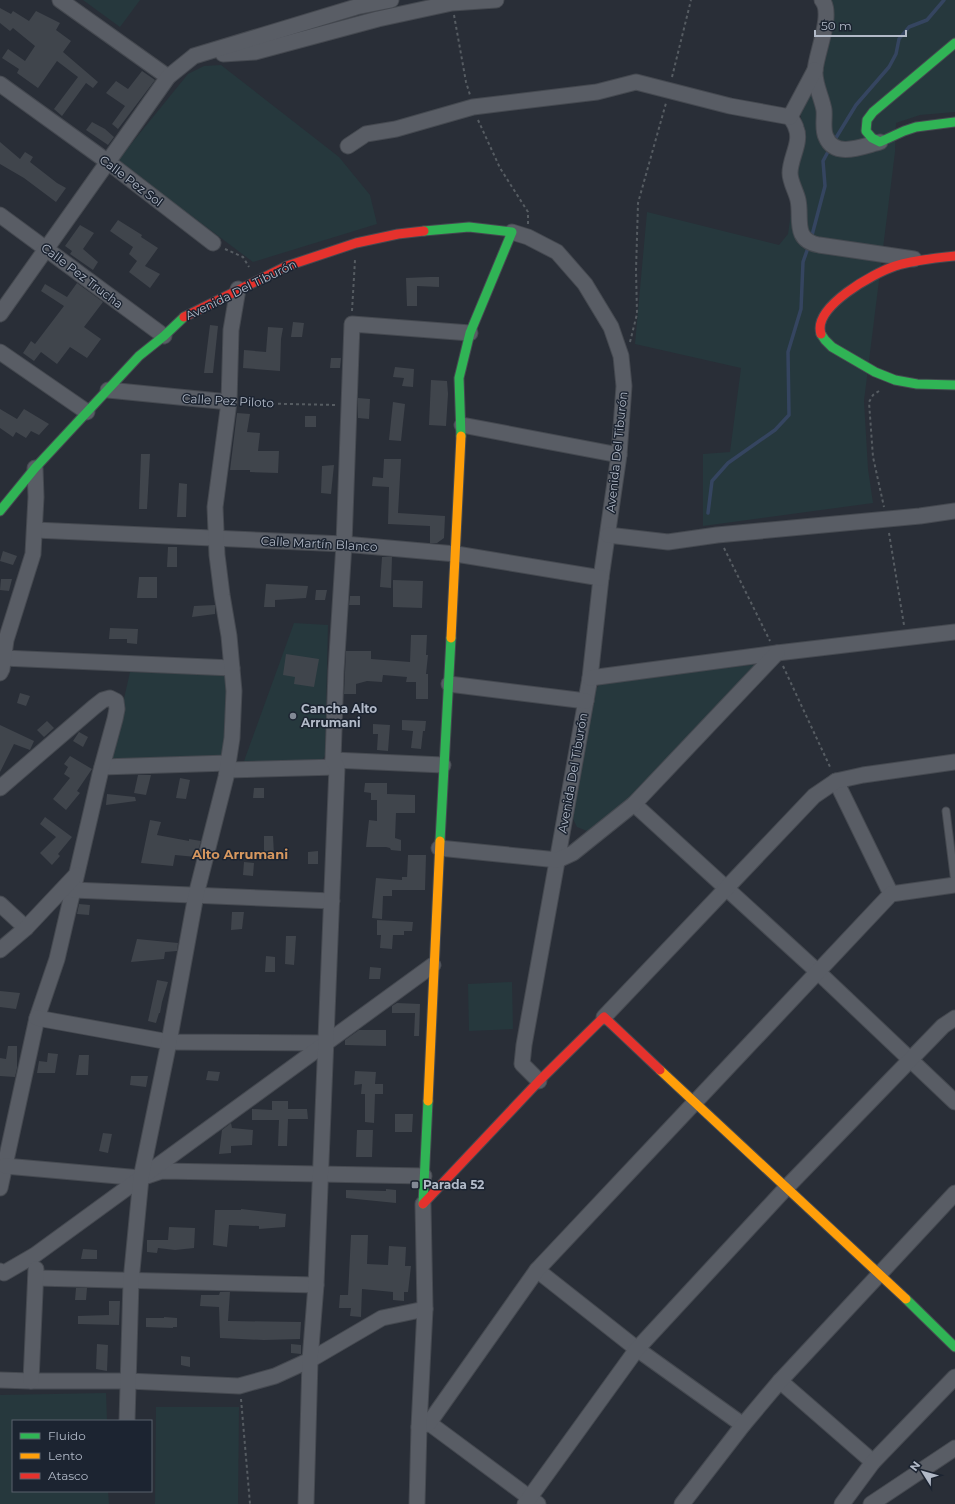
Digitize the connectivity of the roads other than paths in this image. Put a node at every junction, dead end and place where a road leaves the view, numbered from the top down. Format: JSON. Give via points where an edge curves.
{"nodes":[{"id":1,"x":60,"y":0,"type":"edge"},
{"id":2,"x":391,"y":0,"type":"edge"},
{"id":3,"x":496,"y":0,"type":"edge"},
{"id":4,"x":822,"y":0,"type":"edge"},
{"id":5,"x":955,"y":43,"type":"edge"},
{"id":6,"x":196,"y":56,"type":"junction"},
{"id":7,"x":815,"y":70,"type":"junction"},
{"id":8,"x":168,"y":77,"type":"junction"},
{"id":9,"x":0,"y":84,"type":"edge"},
{"id":10,"x":790,"y":117,"type":"junction"},
{"id":11,"x":955,"y":122,"type":"edge"},
{"id":12,"x":880,"y":142,"type":"junction"},
{"id":13,"x":348,"y":146,"type":"dead end"},
{"id":14,"x":108,"y":162,"type":"junction"},
{"id":15,"x":0,"y":215,"type":"edge"},
{"id":16,"x":512,"y":232,"type":"junction"},
{"id":17,"x":213,"y":244,"type":"road end"},
{"id":18,"x":46,"y":249,"type":"junction"},
{"id":19,"x":955,"y":256,"type":"edge"},
{"id":20,"x":921,"y":260,"type":"junction"},
{"id":21,"x":238,"y":289,"type":"junction"},
{"id":22,"x":0,"y":314,"type":"edge"},
{"id":23,"x":470,"y":333,"type":"junction"},
{"id":24,"x":164,"y":336,"type":"junction"},
{"id":25,"x":0,"y":352,"type":"edge"},
{"id":26,"x":955,"y":384,"type":"edge"},
{"id":27,"x":108,"y":390,"type":"junction"},
{"id":28,"x":229,"y":402,"type":"junction"},
{"id":29,"x":87,"y":412,"type":"junction"},
{"id":30,"x":462,"y":425,"type":"junction"},
{"id":31,"x":619,"y":455,"type":"junction"},
{"id":32,"x":35,"y":468,"type":"junction"},
{"id":33,"x":0,"y":511,"type":"edge"},
{"id":34,"x":955,"y":511,"type":"edge"},
{"id":35,"x":35,"y":530,"type":"junction"},
{"id":36,"x":608,"y":534,"type":"junction"},
{"id":37,"x":216,"y":539,"type":"junction"},
{"id":38,"x":344,"y":544,"type":"junction"},
{"id":39,"x":456,"y":554,"type":"junction"},
{"id":40,"x":601,"y":578,"type":"junction"},
{"id":41,"x":955,"y":632,"type":"edge"},
{"id":42,"x":3,"y":648,"type":"edge"},
{"id":43,"x":777,"y":653,"type":"junction"},
{"id":44,"x":232,"y":668,"type":"junction"},
{"id":45,"x":0,"y":673,"type":"edge"},
{"id":46,"x":590,"y":678,"type":"junction"},
{"id":47,"x":449,"y":684,"type":"junction"},
{"id":48,"x":586,"y":701,"type":"junction"},
{"id":49,"x":955,"y":762,"type":"edge"},
{"id":50,"x":335,"y":764,"type":"junction"},
{"id":51,"x":443,"y":765,"type":"junction"},
{"id":52,"x":102,"y":767,"type":"junction"},
{"id":53,"x":228,"y":767,"type":"junction"},
{"id":54,"x":836,"y":781,"type":"junction"},
{"id":55,"x":0,"y":788,"type":"edge"},
{"id":56,"x":634,"y":804,"type":"junction"},
{"id":57,"x":946,"y":812,"type":"dead end"},
{"id":58,"x":439,"y":848,"type":"junction"},
{"id":59,"x":558,"y":860,"type":"junction"},
{"id":60,"x":76,"y":875,"type":"junction"},
{"id":61,"x":955,"y":884,"type":"edge"},
{"id":62,"x":726,"y":889,"type":"junction"},
{"id":63,"x":73,"y":890,"type":"junction"},
{"id":64,"x":891,"y":894,"type":"junction"},
{"id":65,"x":196,"y":895,"type":"junction"},
{"id":66,"x":332,"y":901,"type":"junction"},
{"id":67,"x":0,"y":904,"type":"edge"},
{"id":68,"x":26,"y":928,"type":"junction"},
{"id":69,"x":0,"y":950,"type":"edge"},
{"id":70,"x":433,"y":965,"type":"junction"},
{"id":71,"x":818,"y":972,"type":"junction"},
{"id":72,"x":604,"y":1017,"type":"junction"},
{"id":73,"x":37,"y":1018,"type":"junction"},
{"id":74,"x":955,"y":1018,"type":"edge"},
{"id":75,"x":169,"y":1042,"type":"junction"},
{"id":76,"x":326,"y":1044,"type":"junction"},
{"id":77,"x":911,"y":1060,"type":"junction"},
{"id":78,"x":539,"y":1080,"type":"junction"},
{"id":79,"x":695,"y":1102,"type":"junction"},
{"id":80,"x":955,"y":1102,"type":"edge"},
{"id":81,"x":5,"y":1166,"type":"junction"},
{"id":82,"x":320,"y":1174,"type":"junction"},
{"id":83,"x":424,"y":1176,"type":"junction"},
{"id":84,"x":142,"y":1178,"type":"junction"},
{"id":85,"x":0,"y":1188,"type":"edge"},
{"id":86,"x":786,"y":1188,"type":"junction"},
{"id":87,"x":955,"y":1193,"type":"edge"},
{"id":88,"x":423,"y":1204,"type":"junction"},
{"id":89,"x":35,"y":1255,"type":"junction"},
{"id":90,"x":537,"y":1270,"type":"junction"},
{"id":91,"x":0,"y":1271,"type":"edge"},
{"id":92,"x":880,"y":1274,"type":"junction"},
{"id":93,"x":36,"y":1278,"type":"junction"},
{"id":94,"x":131,"y":1281,"type":"junction"},
{"id":95,"x":316,"y":1285,"type":"junction"},
{"id":96,"x":425,"y":1309,"type":"junction"},
{"id":97,"x":955,"y":1347,"type":"edge"},
{"id":98,"x":637,"y":1349,"type":"junction"},
{"id":99,"x":310,"y":1360,"type":"junction"},
{"id":100,"x":955,"y":1377,"type":"edge"},
{"id":101,"x":0,"y":1380,"type":"edge"},
{"id":102,"x":31,"y":1381,"type":"junction"},
{"id":103,"x":128,"y":1381,"type":"junction"},
{"id":104,"x":780,"y":1381,"type":"junction"},
{"id":105,"x":127,"y":1420,"type":"edge"},
{"id":106,"x":424,"y":1425,"type":"junction"},
{"id":107,"x":743,"y":1425,"type":"junction"},
{"id":108,"x":955,"y":1448,"type":"edge"},
{"id":109,"x":873,"y":1462,"type":"junction"},
{"id":110,"x":531,"y":1502,"type":"edge"},
{"id":111,"x":306,"y":1504,"type":"edge"},
{"id":112,"x":417,"y":1504,"type":"edge"},
{"id":113,"x":683,"y":1504,"type":"edge"},
{"id":114,"x":842,"y":1504,"type":"edge"},
{"id":115,"x":871,"y":1504,"type":"edge"}],
"edges":[{"from":1,"to":8,"type":"street"},
{"from":2,"to":6,"type":"street","via":[[356,7]]},
{"from":3,"to":6,"type":"street","via":[[452,3],[378,19],[255,52]]},
{"from":4,"to":7,"type":"street","via":[[826,15]]},
{"from":5,"to":12,"type":"street","via":[[873,112],[867,120],[866,131]]},
{"from":6,"to":8,"type":"street"},
{"from":7,"to":10,"type":"street"},
{"from":7,"to":12,"type":"street","via":[[824,110],[825,136],[831,146],[842,150]]},
{"from":8,"to":14,"type":"street"},
{"from":9,"to":14,"type":"street","name":"Calle Pez Sol"},
{"from":10,"to":13,"type":"street","via":[[730,106],[636,82],[597,92],[473,107],[396,129],[366,134]]},
{"from":10,"to":20,"type":"street","via":[[798,139],[789,174],[798,200],[799,227],[804,238],[811,243]]},
{"from":11,"to":12,"type":"street","via":[[922,126]]},
{"from":14,"to":17,"type":"street","name":"Calle Pez Sol"},
{"from":14,"to":18,"type":"street"},
{"from":15,"to":18,"type":"street","name":"Calle Pez Trucha"},
{"from":16,"to":21,"type":"street","name":"Avenida Del Tiburón","via":[[469,227],[398,234],[356,243],[287,266]]},
{"from":16,"to":23,"type":"street"},
{"from":16,"to":31,"type":"street","name":"Avenida Del Tiburón","via":[[557,252],[585,284],[611,327],[621,356],[624,386]]},
{"from":18,"to":22,"type":"street"},
{"from":18,"to":24,"type":"street","name":"Calle Pez Trucha"},
{"from":19,"to":20,"type":"street"},
{"from":20,"to":26,"type":"street","via":[[894,266],[872,276],[848,292],[821,316],[820,334],[833,348],[894,380],[920,385]]},
{"from":21,"to":24,"type":"street","name":"Avenida Del Tiburón","via":[[183,317]]},
{"from":21,"to":28,"type":"street","via":[[231,330]]},
{"from":23,"to":30,"type":"street","via":[[460,378]]},
{"from":23,"to":38,"type":"street","via":[[352,324]]},
{"from":24,"to":27,"type":"street","name":"Avenida Del Tiburón","via":[[139,356]]},
{"from":25,"to":29,"type":"street"},
{"from":27,"to":28,"type":"street","name":"Calle Pez Piloto"},
{"from":27,"to":29,"type":"street","name":"Avenida Del Tiburón"},
{"from":28,"to":37,"type":"street","via":[[215,507]]},
{"from":29,"to":32,"type":"street","name":"Avenida Del Tiburón"},
{"from":30,"to":31,"type":"street"},
{"from":30,"to":39,"type":"street"},
{"from":31,"to":36,"type":"street","name":"Avenida Del Tiburón"},
{"from":32,"to":33,"type":"street","name":"Avenida Del Tiburón"},
{"from":32,"to":35,"type":"street"},
{"from":34,"to":36,"type":"street","via":[[668,542]]},
{"from":35,"to":37,"type":"street","name":"Calle Martín Blanco"},
{"from":35,"to":42,"type":"street","via":[[33,554]]},
{"from":36,"to":40,"type":"street","name":"Avenida Del Tiburón"},
{"from":37,"to":38,"type":"street","name":"Calle Martín Blanco"},
{"from":37,"to":44,"type":"street"},
{"from":38,"to":39,"type":"street","name":"Calle Martín Blanco"},
{"from":38,"to":50,"type":"street","via":[[336,672]]},
{"from":39,"to":40,"type":"street","name":"Calle Martín Blanco"},
{"from":39,"to":47,"type":"street"},
{"from":40,"to":46,"type":"street","name":"Avenida Del Tiburón"},
{"from":41,"to":43,"type":"street"},
{"from":42,"to":44,"type":"street"},
{"from":42,"to":45,"type":"street"},
{"from":43,"to":46,"type":"street"},
{"from":43,"to":56,"type":"street"},
{"from":44,"to":53,"type":"street","via":[[234,691]]},
{"from":46,"to":48,"type":"street","name":"Avenida Del Tiburón"},
{"from":47,"to":48,"type":"street"},
{"from":47,"to":51,"type":"street"},
{"from":48,"to":59,"type":"street","name":"Avenida Del Tiburón"},
{"from":49,"to":54,"type":"street"},
{"from":50,"to":51,"type":"street"},
{"from":50,"to":53,"type":"street"},
{"from":50,"to":66,"type":"street"},
{"from":51,"to":58,"type":"street"},
{"from":52,"to":53,"type":"street"},
{"from":52,"to":55,"type":"street","via":[[117,709],[116,701],[110,698],[94,707]]},
{"from":52,"to":60,"type":"street"},
{"from":53,"to":65,"type":"street"},
{"from":54,"to":62,"type":"street","via":[[814,796]]},
{"from":54,"to":64,"type":"street"},
{"from":56,"to":59,"type":"street","via":[[573,853]]},
{"from":56,"to":62,"type":"street"},
{"from":57,"to":61,"type":"lane"},
{"from":58,"to":59,"type":"street"},
{"from":58,"to":70,"type":"street"},
{"from":59,"to":78,"type":"street","name":"Avenida Del Tiburón","via":[[522,1064]]},
{"from":60,"to":63,"type":"street"},
{"from":60,"to":68,"type":"street"},
{"from":61,"to":64,"type":"street"},
{"from":62,"to":71,"type":"street"},
{"from":62,"to":72,"type":"street"},
{"from":63,"to":65,"type":"street"},
{"from":63,"to":73,"type":"street","via":[[57,959]]},
{"from":64,"to":71,"type":"street"},
{"from":65,"to":66,"type":"street"},
{"from":65,"to":75,"type":"street"},
{"from":66,"to":76,"type":"street"},
{"from":67,"to":68,"type":"street"},
{"from":68,"to":69,"type":"street"},
{"from":70,"to":76,"type":"street"},
{"from":70,"to":83,"type":"street"},
{"from":71,"to":77,"type":"street"},
{"from":71,"to":79,"type":"street"},
{"from":72,"to":78,"type":"street"},
{"from":72,"to":79,"type":"street"},
{"from":73,"to":75,"type":"street"},
{"from":73,"to":81,"type":"street"},
{"from":74,"to":77,"type":"street","via":[[943,1026]]},
{"from":75,"to":76,"type":"street"},
{"from":75,"to":84,"type":"street"},
{"from":76,"to":82,"type":"street"},
{"from":76,"to":84,"type":"street"},
{"from":77,"to":80,"type":"street"},
{"from":77,"to":86,"type":"street"},
{"from":78,"to":88,"type":"street"},
{"from":79,"to":86,"type":"street"},
{"from":79,"to":90,"type":"street"},
{"from":81,"to":84,"type":"street"},
{"from":81,"to":85,"type":"street"},
{"from":82,"to":83,"type":"street"},
{"from":82,"to":84,"type":"street","via":[[162,1171]]},
{"from":82,"to":95,"type":"street"},
{"from":83,"to":88,"type":"street"},
{"from":84,"to":89,"type":"street"},
{"from":84,"to":94,"type":"street"},
{"from":86,"to":92,"type":"street"},
{"from":86,"to":98,"type":"street"},
{"from":87,"to":92,"type":"street"},
{"from":88,"to":96,"type":"street"},
{"from":89,"to":91,"type":"street","via":[[4,1273]]},
{"from":89,"to":93,"type":"street"},
{"from":90,"to":98,"type":"street"},
{"from":90,"to":106,"type":"street"},
{"from":92,"to":97,"type":"street"},
{"from":92,"to":104,"type":"street"},
{"from":93,"to":94,"type":"street"},
{"from":93,"to":102,"type":"street"},
{"from":94,"to":95,"type":"street"},
{"from":94,"to":103,"type":"street"},
{"from":95,"to":99,"type":"street"},
{"from":96,"to":99,"type":"street","via":[[382,1318]]},
{"from":96,"to":106,"type":"street"},
{"from":98,"to":107,"type":"street"},
{"from":98,"to":110,"type":"street"},
{"from":99,"to":103,"type":"street","via":[[275,1376],[239,1386]]},
{"from":99,"to":111,"type":"street"},
{"from":100,"to":109,"type":"street"},
{"from":101,"to":102,"type":"street"},
{"from":102,"to":103,"type":"street"},
{"from":103,"to":105,"type":"street"},
{"from":104,"to":107,"type":"street"},
{"from":104,"to":109,"type":"street"},
{"from":106,"to":110,"type":"street"},
{"from":106,"to":112,"type":"street"},
{"from":107,"to":113,"type":"street"},
{"from":108,"to":115,"type":"street"},
{"from":109,"to":114,"type":"street"}]}
